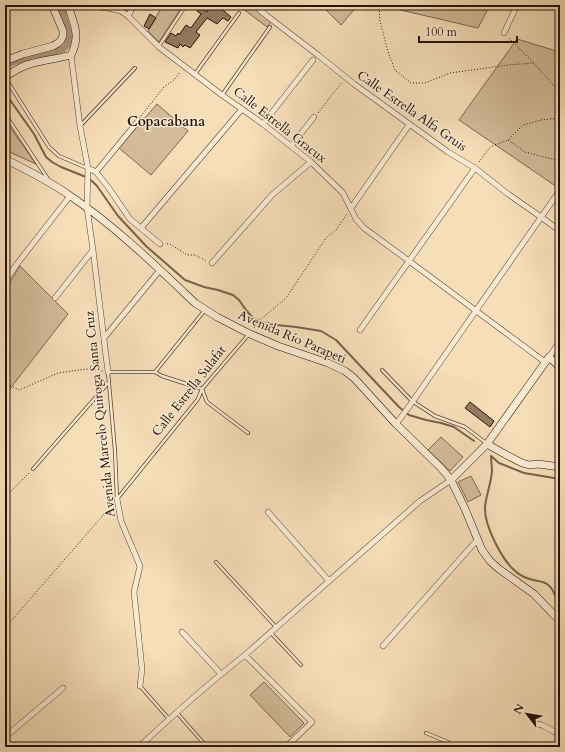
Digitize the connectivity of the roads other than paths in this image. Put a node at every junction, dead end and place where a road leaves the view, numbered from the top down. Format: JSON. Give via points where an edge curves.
{"nodes":[{"id":1,"x":64,"y":5,"type":"edge"},
{"id":2,"x":68,"y":5,"type":"edge"},
{"id":3,"x":80,"y":5,"type":"edge"},
{"id":4,"x":134,"y":5,"type":"edge"},
{"id":5,"x":186,"y":5,"type":"edge"},
{"id":6,"x":254,"y":5,"type":"edge"},
{"id":7,"x":516,"y":5,"type":"edge"},
{"id":8,"x":54,"y":7,"type":"edge"},
{"id":9,"x":239,"y":12,"type":"dead end"},
{"id":10,"x":128,"y":16,"type":"junction"},
{"id":11,"x":270,"y":27,"type":"dead end"},
{"id":12,"x":504,"y":33,"type":"road end"},
{"id":13,"x":159,"y":47,"type":"junction"},
{"id":14,"x":71,"y":55,"type":"junction"},
{"id":15,"x":314,"y":60,"type":"dead end"},
{"id":16,"x":5,"y":61,"type":"edge"},
{"id":17,"x":135,"y":68,"type":"dead end"},
{"id":18,"x":195,"y":74,"type":"junction"},
{"id":19,"x":5,"y":77,"type":"edge"},
{"id":20,"x":222,"y":95,"type":"junction"},
{"id":21,"x":242,"y":110,"type":"junction"},
{"id":22,"x":5,"y":114,"type":"edge"},
{"id":23,"x":314,"y":117,"type":"road end"},
{"id":24,"x":139,"y":120,"type":"road end"},
{"id":25,"x":263,"y":124,"type":"junction"},
{"id":26,"x":409,"y":125,"type":"junction"},
{"id":27,"x":80,"y":126,"type":"junction"},
{"id":28,"x":291,"y":146,"type":"junction"},
{"id":29,"x":5,"y":159,"type":"edge"},
{"id":30,"x":311,"y":162,"type":"junction"},
{"id":31,"x":88,"y":168,"type":"junction"},
{"id":32,"x":475,"y":168,"type":"junction"},
{"id":33,"x":96,"y":172,"type":"junction"},
{"id":34,"x":51,"y":183,"type":"junction"},
{"id":35,"x":558,"y":193,"type":"dead end"},
{"id":36,"x":70,"y":196,"type":"junction"},
{"id":37,"x":87,"y":208,"type":"junction"},
{"id":38,"x":350,"y":208,"type":"junction"},
{"id":39,"x":541,"y":217,"type":"junction"},
{"id":40,"x":141,"y":228,"type":"junction"},
{"id":41,"x":560,"y":231,"type":"edge"},
{"id":42,"x":160,"y":244,"type":"road end"},
{"id":43,"x":93,"y":250,"type":"junction"},
{"id":44,"x":409,"y":261,"type":"junction"},
{"id":45,"x":212,"y":263,"type":"road end"},
{"id":46,"x":160,"y":270,"type":"junction"},
{"id":47,"x":5,"y":282,"type":"edge"},
{"id":48,"x":55,"y":298,"type":"dead end"},
{"id":49,"x":205,"y":310,"type":"junction"},
{"id":50,"x":476,"y":310,"type":"junction"},
{"id":51,"x":360,"y":330,"type":"dead end"},
{"id":52,"x":250,"y":334,"type":"junction"},
{"id":53,"x":104,"y":338,"type":"junction"},
{"id":54,"x":560,"y":341,"type":"edge"},
{"id":55,"x":547,"y":360,"type":"junction"},
{"id":56,"x":560,"y":367,"type":"edge"},
{"id":57,"x":382,"y":370,"type":"dead end"},
{"id":58,"x":108,"y":372,"type":"junction"},
{"id":59,"x":155,"y":372,"type":"junction"},
{"id":60,"x":108,"y":382,"type":"junction"},
{"id":61,"x":202,"y":389,"type":"junction"},
{"id":62,"x":412,"y":401,"type":"junction"},
{"id":63,"x":396,"y":424,"type":"junction"},
{"id":64,"x":248,"y":433,"type":"dead end"},
{"id":65,"x":487,"y":444,"type":"junction"},
{"id":66,"x":560,"y":467,"type":"edge"},
{"id":67,"x":33,"y":469,"type":"road end"},
{"id":68,"x":451,"y":480,"type":"junction"},
{"id":69,"x":117,"y":500,"type":"junction"},
{"id":70,"x":268,"y":512,"type":"dead end"},
{"id":71,"x":478,"y":539,"type":"junction"},
{"id":72,"x":216,"y":562,"type":"dead end"},
{"id":73,"x":329,"y":581,"type":"junction"},
{"id":74,"x":560,"y":620,"type":"edge"},
{"id":75,"x":277,"y":627,"type":"junction"},
{"id":76,"x":182,"y":632,"type":"dead end"},
{"id":77,"x":271,"y":632,"type":"junction"},
{"id":78,"x":383,"y":646,"type":"dead end"},
{"id":79,"x":245,"y":655,"type":"junction"},
{"id":80,"x":301,"y":665,"type":"dead end"},
{"id":81,"x":221,"y":674,"type":"junction"},
{"id":82,"x":140,"y":686,"type":"joint"},
{"id":83,"x":63,"y":688,"type":"dead end"},
{"id":84,"x":176,"y":713,"type":"junction"},
{"id":85,"x":169,"y":719,"type":"junction"},
{"id":86,"x":537,"y":724,"type":"dead end"},
{"id":87,"x":426,"y":733,"type":"dead end"},
{"id":88,"x":560,"y":735,"type":"edge"},
{"id":89,"x":5,"y":737,"type":"edge"},
{"id":90,"x":139,"y":747,"type":"edge"},
{"id":91,"x":207,"y":747,"type":"edge"},
{"id":92,"x":286,"y":747,"type":"edge"},
{"id":93,"x":452,"y":747,"type":"edge"}],
"edges":[{"from":1,"to":8,"type":"street"},
{"from":2,"to":14,"type":"main road","via":[[77,35]]},
{"from":3,"to":10,"type":"street","name":"Calle Estrella Gracux","via":[[108,8]]},
{"from":4,"to":10,"type":"street"},
{"from":5,"to":13,"type":"lane"},
{"from":6,"to":26,"type":"street","name":"Calle Estrella Alfa Gruis"},
{"from":7,"to":12,"type":"street"},
{"from":8,"to":16,"type":"main road","via":[[63,31],[58,43]]},
{"from":9,"to":18,"type":"lane"},
{"from":10,"to":13,"type":"street","name":"Calle Estrella Gracux"},
{"from":11,"to":20,"type":"lane"},
{"from":13,"to":18,"type":"street","name":"Calle Estrella Gracux"},
{"from":14,"to":19,"type":"main road","via":[[30,64]]},
{"from":14,"to":27,"type":"street"},
{"from":15,"to":25,"type":"street"},
{"from":17,"to":27,"type":"lane"},
{"from":18,"to":20,"type":"street","name":"Calle Estrella Gracux"},
{"from":19,"to":31,"type":"lane","via":[[49,147],[59,156]]},
{"from":20,"to":21,"type":"street","name":"Calle Estrella Gracux"},
{"from":21,"to":25,"type":"street","name":"Calle Estrella Gracux"},
{"from":21,"to":40,"type":"street"},
{"from":22,"to":34,"type":"lane"},
{"from":23,"to":28,"type":"street"},
{"from":24,"to":33,"type":"street"},
{"from":25,"to":28,"type":"street","name":"Calle Estrella Gracux"},
{"from":26,"to":32,"type":"street","name":"Calle Estrella Alfa Gruis"},
{"from":26,"to":38,"type":"street"},
{"from":27,"to":31,"type":"street"},
{"from":28,"to":30,"type":"street","name":"Calle Estrella Gracux"},
{"from":29,"to":34,"type":"main road","name":"Avenida Río Parapeti"},
{"from":30,"to":38,"type":"street","name":"Calle Estrella Gracux","via":[[343,193]]},
{"from":30,"to":45,"type":"street","via":[[272,195]]},
{"from":31,"to":33,"type":"street"},
{"from":31,"to":37,"type":"street"},
{"from":32,"to":39,"type":"street","name":"Calle Estrella Alfa Gruis"},
{"from":32,"to":44,"type":"street"},
{"from":33,"to":40,"type":"street","via":[[130,219]]},
{"from":34,"to":36,"type":"main road","name":"Avenida Río Parapeti"},
{"from":35,"to":39,"type":"street"},
{"from":36,"to":37,"type":"main road","name":"Avenida Río Parapeti"},
{"from":36,"to":47,"type":"street"},
{"from":37,"to":43,"type":"street","name":"Avenida Marcelo Quiroga Santa Cruz"},
{"from":37,"to":46,"type":"main road","name":"Avenida Río Parapeti"},
{"from":38,"to":44,"type":"street","name":"Calle Estrella Gracux","via":[[364,228]]},
{"from":39,"to":41,"type":"street","name":"Calle Estrella Alfa Gruis"},
{"from":39,"to":50,"type":"street"},
{"from":40,"to":42,"type":"street"},
{"from":43,"to":48,"type":"street"},
{"from":43,"to":53,"type":"street","name":"Avenida Marcelo Quiroga Santa Cruz"},
{"from":44,"to":50,"type":"street","name":"Calle Estrella Gracux"},
{"from":44,"to":51,"type":"street"},
{"from":46,"to":49,"type":"main road","name":"Avenida Río Parapeti"},
{"from":46,"to":53,"type":"street"},
{"from":49,"to":52,"type":"main road","name":"Avenida Río Parapeti"},
{"from":49,"to":59,"type":"lane"},
{"from":50,"to":55,"type":"street","name":"Calle Estrella Gracux"},
{"from":50,"to":62,"type":"street"},
{"from":52,"to":61,"type":"lane","name":"Calle Estrella Sulafat"},
{"from":52,"to":63,"type":"main road","name":"Avenida Río Parapeti","via":[[345,371]]},
{"from":53,"to":58,"type":"street","name":"Avenida Marcelo Quiroga Santa Cruz"},
{"from":54,"to":55,"type":"street"},
{"from":55,"to":56,"type":"main road","name":"Calle Estrella Gracux"},
{"from":55,"to":65,"type":"main road"},
{"from":57,"to":62,"type":"lane"},
{"from":58,"to":59,"type":"lane"},
{"from":58,"to":60,"type":"lane","name":"Avenida Marcelo Quiroga Santa Cruz"},
{"from":59,"to":61,"type":"lane"},
{"from":60,"to":67,"type":"lane"},
{"from":60,"to":69,"type":"lane","name":"Avenida Marcelo Quiroga Santa Cruz","via":[[116,451]]},
{"from":61,"to":64,"type":"lane","via":[[207,402]]},
{"from":61,"to":69,"type":"lane","name":"Calle Estrella Sulafat","via":[[198,399]]},
{"from":62,"to":63,"type":"street"},
{"from":62,"to":65,"type":"lane","via":[[435,416],[465,427]]},
{"from":63,"to":68,"type":"main road","name":"Avenida Río Parapeti"},
{"from":65,"to":66,"type":"main road","via":[[522,463]]},
{"from":65,"to":68,"type":"main road"},
{"from":68,"to":71,"type":"main road","name":"Avenida Río Parapeti"},
{"from":68,"to":73,"type":"street","via":[[420,501]]},
{"from":69,"to":82,"type":"street","name":"Avenida Marcelo Quiroga Santa Cruz","via":[[121,520],[140,566],[134,592],[142,669]]},
{"from":70,"to":73,"type":"street"},
{"from":71,"to":74,"type":"main road","name":"Avenida Río Parapeti","via":[[482,550],[499,569],[534,594]]},
{"from":71,"to":78,"type":"street"},
{"from":72,"to":75,"type":"lane"},
{"from":73,"to":75,"type":"street"},
{"from":75,"to":77,"type":"street"},
{"from":76,"to":81,"type":"street"},
{"from":77,"to":79,"type":"street"},
{"from":77,"to":80,"type":"lane"},
{"from":79,"to":81,"type":"street"},
{"from":79,"to":92,"type":"street","via":[[312,722]]},
{"from":81,"to":84,"type":"street"},
{"from":82,"to":85,"type":"lane"},
{"from":83,"to":89,"type":"street"},
{"from":84,"to":85,"type":"street"},
{"from":84,"to":91,"type":"lane"},
{"from":85,"to":90,"type":"street"},
{"from":86,"to":88,"type":"street"},
{"from":87,"to":93,"type":"lane","via":[[448,742]]}]}
